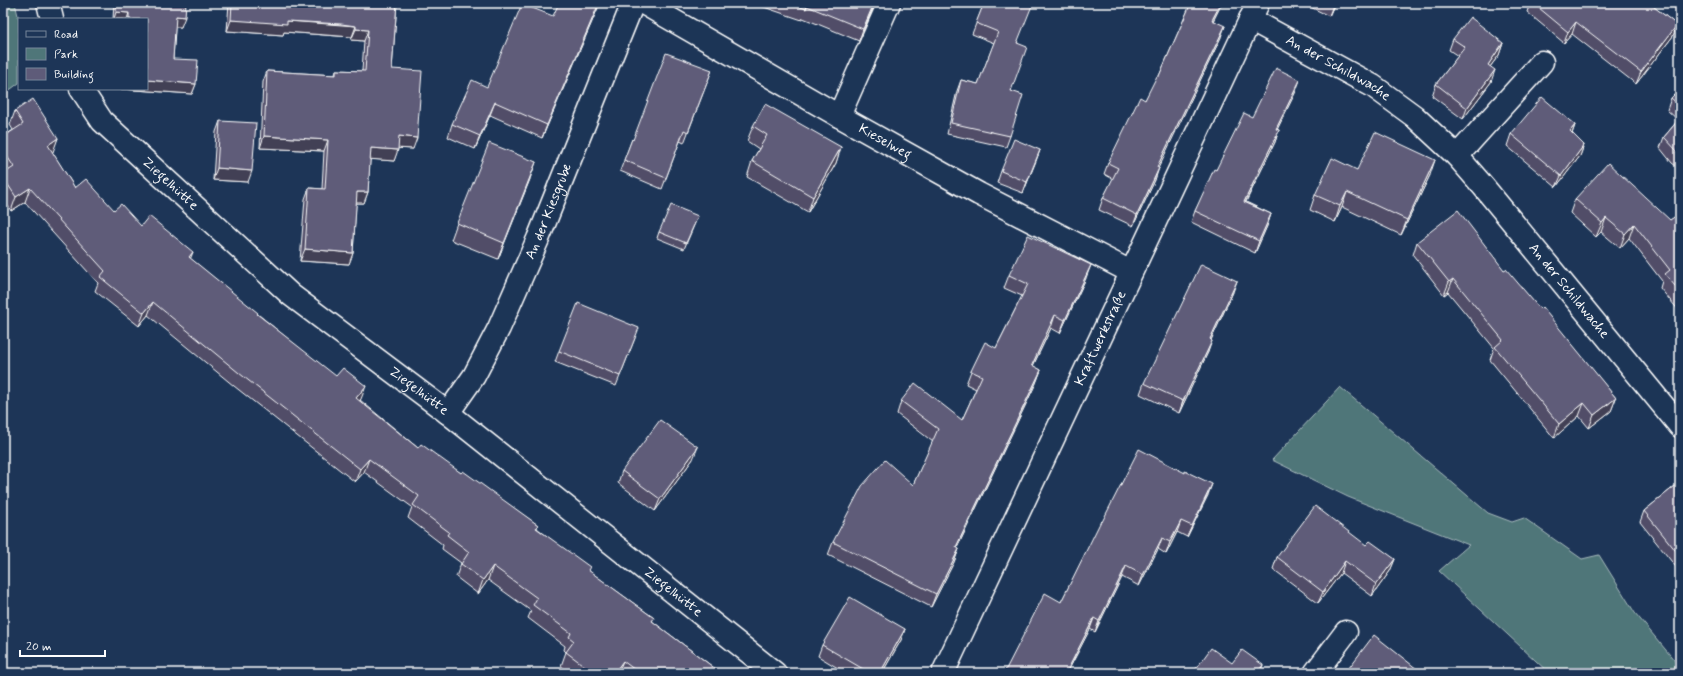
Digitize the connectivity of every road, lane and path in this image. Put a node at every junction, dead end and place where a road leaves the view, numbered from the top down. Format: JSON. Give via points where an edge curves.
{"nodes":[{"id":1,"x":48,"y":3,"type":"edge"},
{"id":2,"x":633,"y":3,"type":"edge"},
{"id":3,"x":643,"y":3,"type":"edge"},
{"id":4,"x":889,"y":3,"type":"edge"},
{"id":5,"x":1254,"y":11,"type":"edge"},
{"id":6,"x":52,"y":18,"type":"edge"},
{"id":7,"x":1542,"y":62,"type":"dead end"},
{"id":8,"x":82,"y":90,"type":"edge"},
{"id":9,"x":839,"y":116,"type":"junction"},
{"id":10,"x":1457,"y":156,"type":"junction"},
{"id":11,"x":1131,"y":272,"type":"junction"},
{"id":12,"x":448,"y":413,"type":"junction"},
{"id":13,"x":1680,"y":426,"type":"edge"},
{"id":14,"x":1346,"y":632,"type":"dead end"},
{"id":15,"x":775,"y":673,"type":"edge"},
{"id":16,"x":943,"y":673,"type":"edge"},
{"id":17,"x":1315,"y":673,"type":"edge"}],
"edges":[{"from":1,"to":6,"type":"street"},
{"from":2,"to":12,"type":"street","name":"An der Kiesgrube","via":[[538,239],[499,328],[474,376]]},
{"from":3,"to":9,"type":"street","name":"Kieselweg"},
{"from":4,"to":9,"type":"street"},
{"from":5,"to":10,"type":"street","name":"An der Schildwache","via":[[1373,86],[1414,116]]},
{"from":5,"to":11,"type":"street","name":"Kraftwerkstraße"},
{"from":7,"to":10,"type":"street"},
{"from":8,"to":12,"type":"street","name":"Ziegelhütte","via":[[102,121],[291,295]]},
{"from":9,"to":11,"type":"street","name":"Kieselweg","via":[[979,194]]},
{"from":10,"to":13,"type":"street","name":"An der Schildwache"},
{"from":11,"to":16,"type":"street","name":"Kraftwerkstraße"},
{"from":12,"to":15,"type":"street","name":"Ziegelhütte"},
{"from":14,"to":17,"type":"street"}]}
